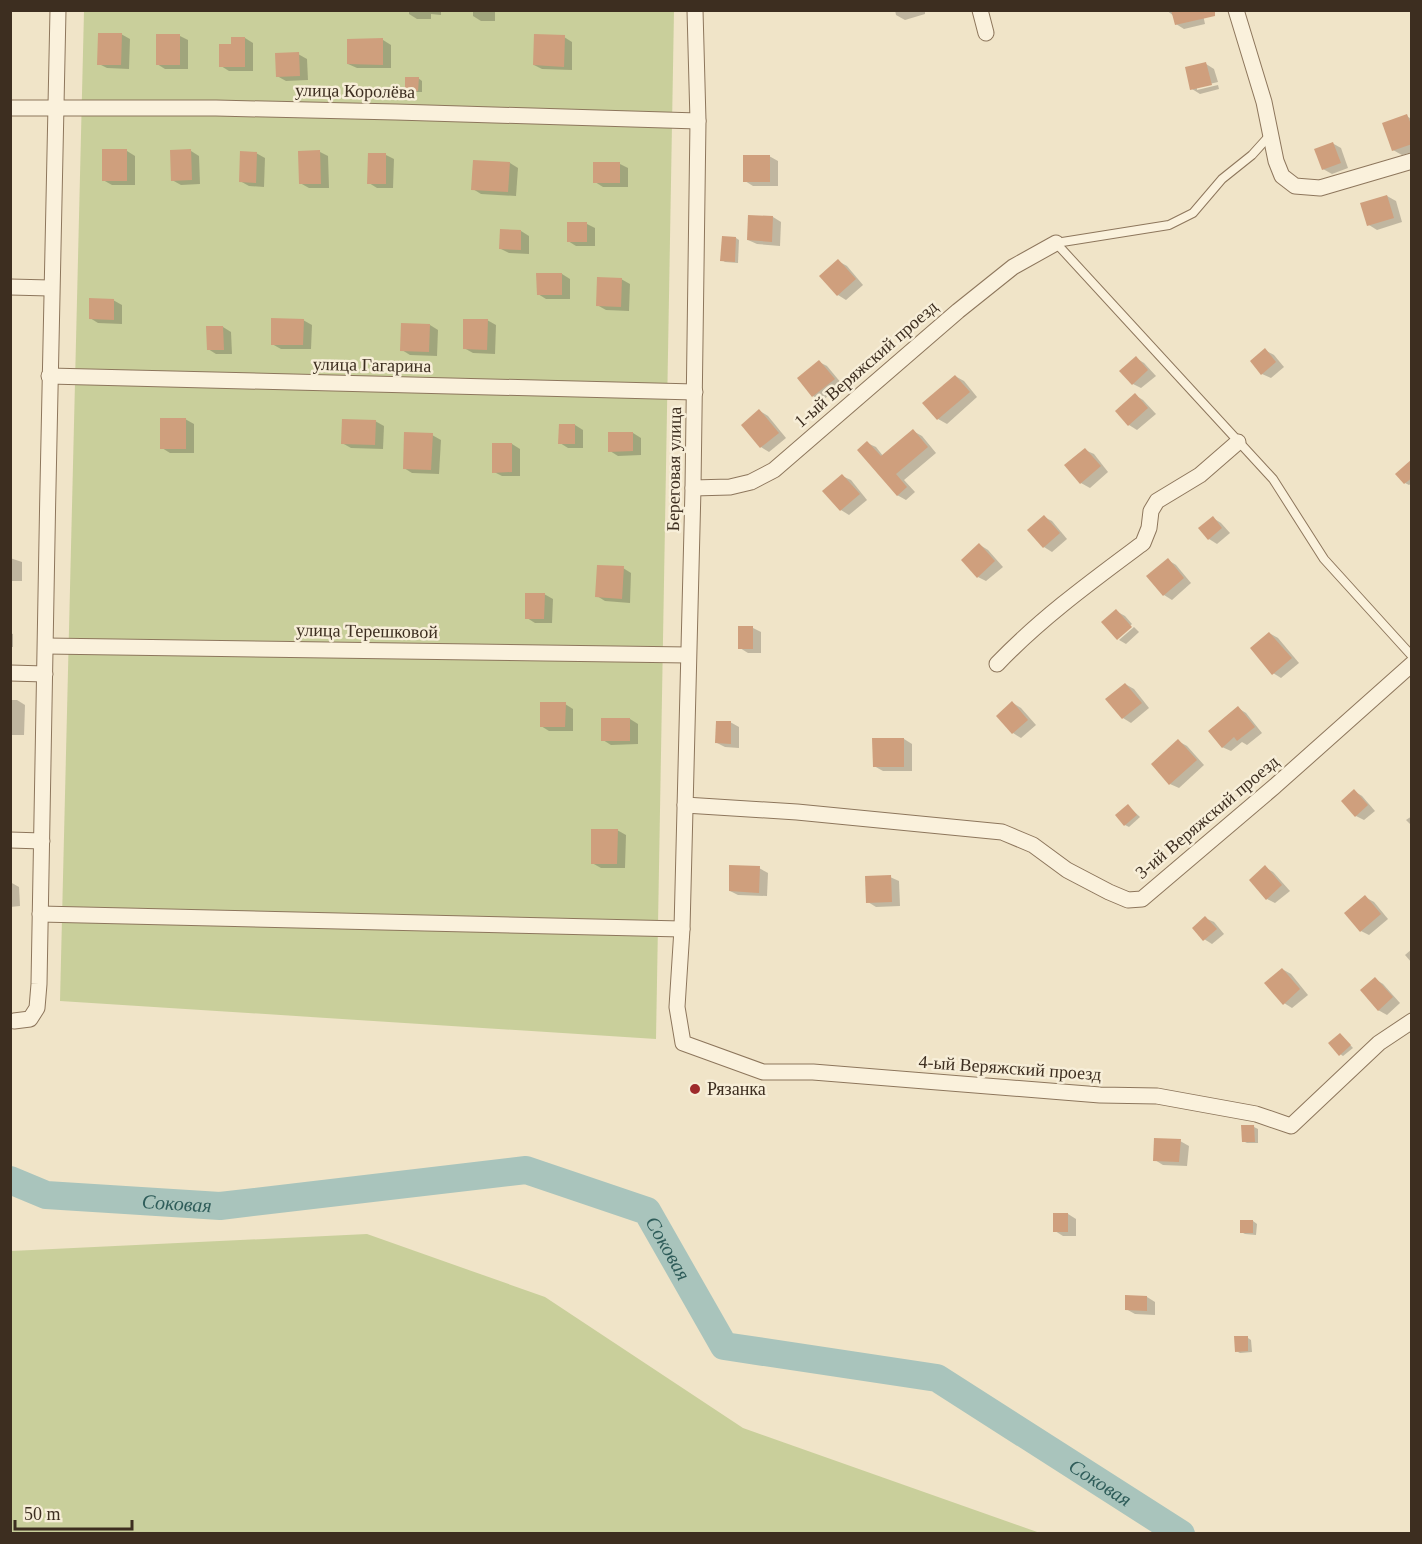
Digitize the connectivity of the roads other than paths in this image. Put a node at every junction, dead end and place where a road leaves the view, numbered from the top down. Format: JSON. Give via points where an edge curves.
{"nodes":[{"id":1,"x":58,"y":10,"type":"edge"},
{"id":2,"x":695,"y":10,"type":"edge"},
{"id":3,"x":980,"y":10,"type":"edge"},
{"id":4,"x":1236,"y":10,"type":"edge"},
{"id":5,"x":986,"y":33,"type":"dead end"},
{"id":6,"x":10,"y":108,"type":"edge"},
{"id":7,"x":55,"y":109,"type":"junction"},
{"id":8,"x":698,"y":121,"type":"junction"},
{"id":9,"x":1270,"y":134,"type":"junction"},
{"id":10,"x":1412,"y":161,"type":"edge"},
{"id":11,"x":1056,"y":243,"type":"junction"},
{"id":12,"x":10,"y":287,"type":"edge"},
{"id":13,"x":50,"y":288,"type":"junction"},
{"id":14,"x":49,"y":376,"type":"junction"},
{"id":15,"x":695,"y":392,"type":"junction"},
{"id":16,"x":1238,"y":442,"type":"junction"},
{"id":17,"x":693,"y":488,"type":"junction"},
{"id":18,"x":46,"y":646,"type":"junction"},
{"id":19,"x":688,"y":656,"type":"junction"},
{"id":20,"x":1412,"y":656,"type":"edge"},
{"id":21,"x":997,"y":664,"type":"dead end"},
{"id":22,"x":1412,"y":664,"type":"edge"},
{"id":23,"x":10,"y":673,"type":"edge"},
{"id":24,"x":45,"y":674,"type":"junction"},
{"id":25,"x":685,"y":806,"type":"junction"},
{"id":26,"x":10,"y":840,"type":"edge"},
{"id":27,"x":42,"y":841,"type":"junction"},
{"id":28,"x":40,"y":914,"type":"junction"},
{"id":29,"x":682,"y":929,"type":"junction"},
{"id":30,"x":14,"y":1021,"type":"dead end"},
{"id":31,"x":1412,"y":1021,"type":"edge"}],
"edges":[{"from":1,"to":7,"type":"street"},
{"from":2,"to":8,"type":"street","name":"Береговая улица"},
{"from":3,"to":5,"type":"street"},
{"from":4,"to":9,"type":"street"},
{"from":6,"to":7,"type":"street","name":"улица Королёва"},
{"from":7,"to":8,"type":"street","name":"улица Королёва","via":[[396,111]]},
{"from":7,"to":13,"type":"street"},
{"from":8,"to":15,"type":"street","name":"Береговая улица"},
{"from":9,"to":10,"type":"street","via":[[1282,176],[1295,186],[1320,188]]},
{"from":9,"to":11,"type":"lane","via":[[1193,213],[1169,225]]},
{"from":11,"to":16,"type":"lane"},
{"from":11,"to":17,"type":"street","name":"1-ый Веряжский проезд","via":[[1013,267],[958,311],[774,470],[730,487]]},
{"from":12,"to":13,"type":"street"},
{"from":13,"to":14,"type":"street"},
{"from":14,"to":15,"type":"street","name":"улица Гагарина"},
{"from":14,"to":18,"type":"street"},
{"from":15,"to":17,"type":"street","name":"Береговая улица"},
{"from":16,"to":20,"type":"lane","via":[[1273,479],[1324,559]]},
{"from":16,"to":21,"type":"street","via":[[1200,475],[1157,501],[1143,543],[1065,602]]},
{"from":17,"to":19,"type":"street","name":"Береговая улица"},
{"from":18,"to":19,"type":"street","name":"улица Терешковой"},
{"from":18,"to":24,"type":"street"},
{"from":19,"to":25,"type":"street","name":"Береговая улица"},
{"from":22,"to":25,"type":"street","name":"3-ий Веряжский проезд","via":[[1142,898],[1128,900],[1109,892],[1067,870],[1033,845],[1002,832],[797,812]]},
{"from":23,"to":24,"type":"street"},
{"from":24,"to":27,"type":"street"},
{"from":25,"to":29,"type":"street","name":"Береговая улица"},
{"from":26,"to":27,"type":"street"},
{"from":27,"to":28,"type":"street"},
{"from":28,"to":29,"type":"street"},
{"from":28,"to":30,"type":"street","via":[[38,1008],[30,1019]]},
{"from":29,"to":31,"type":"street","name":"4-ый Веряжский проезд","via":[[677,1007],[683,1043],[763,1072],[813,1072],[1156,1096],[1256,1114],[1290,1125],[1379,1043]]}]}
